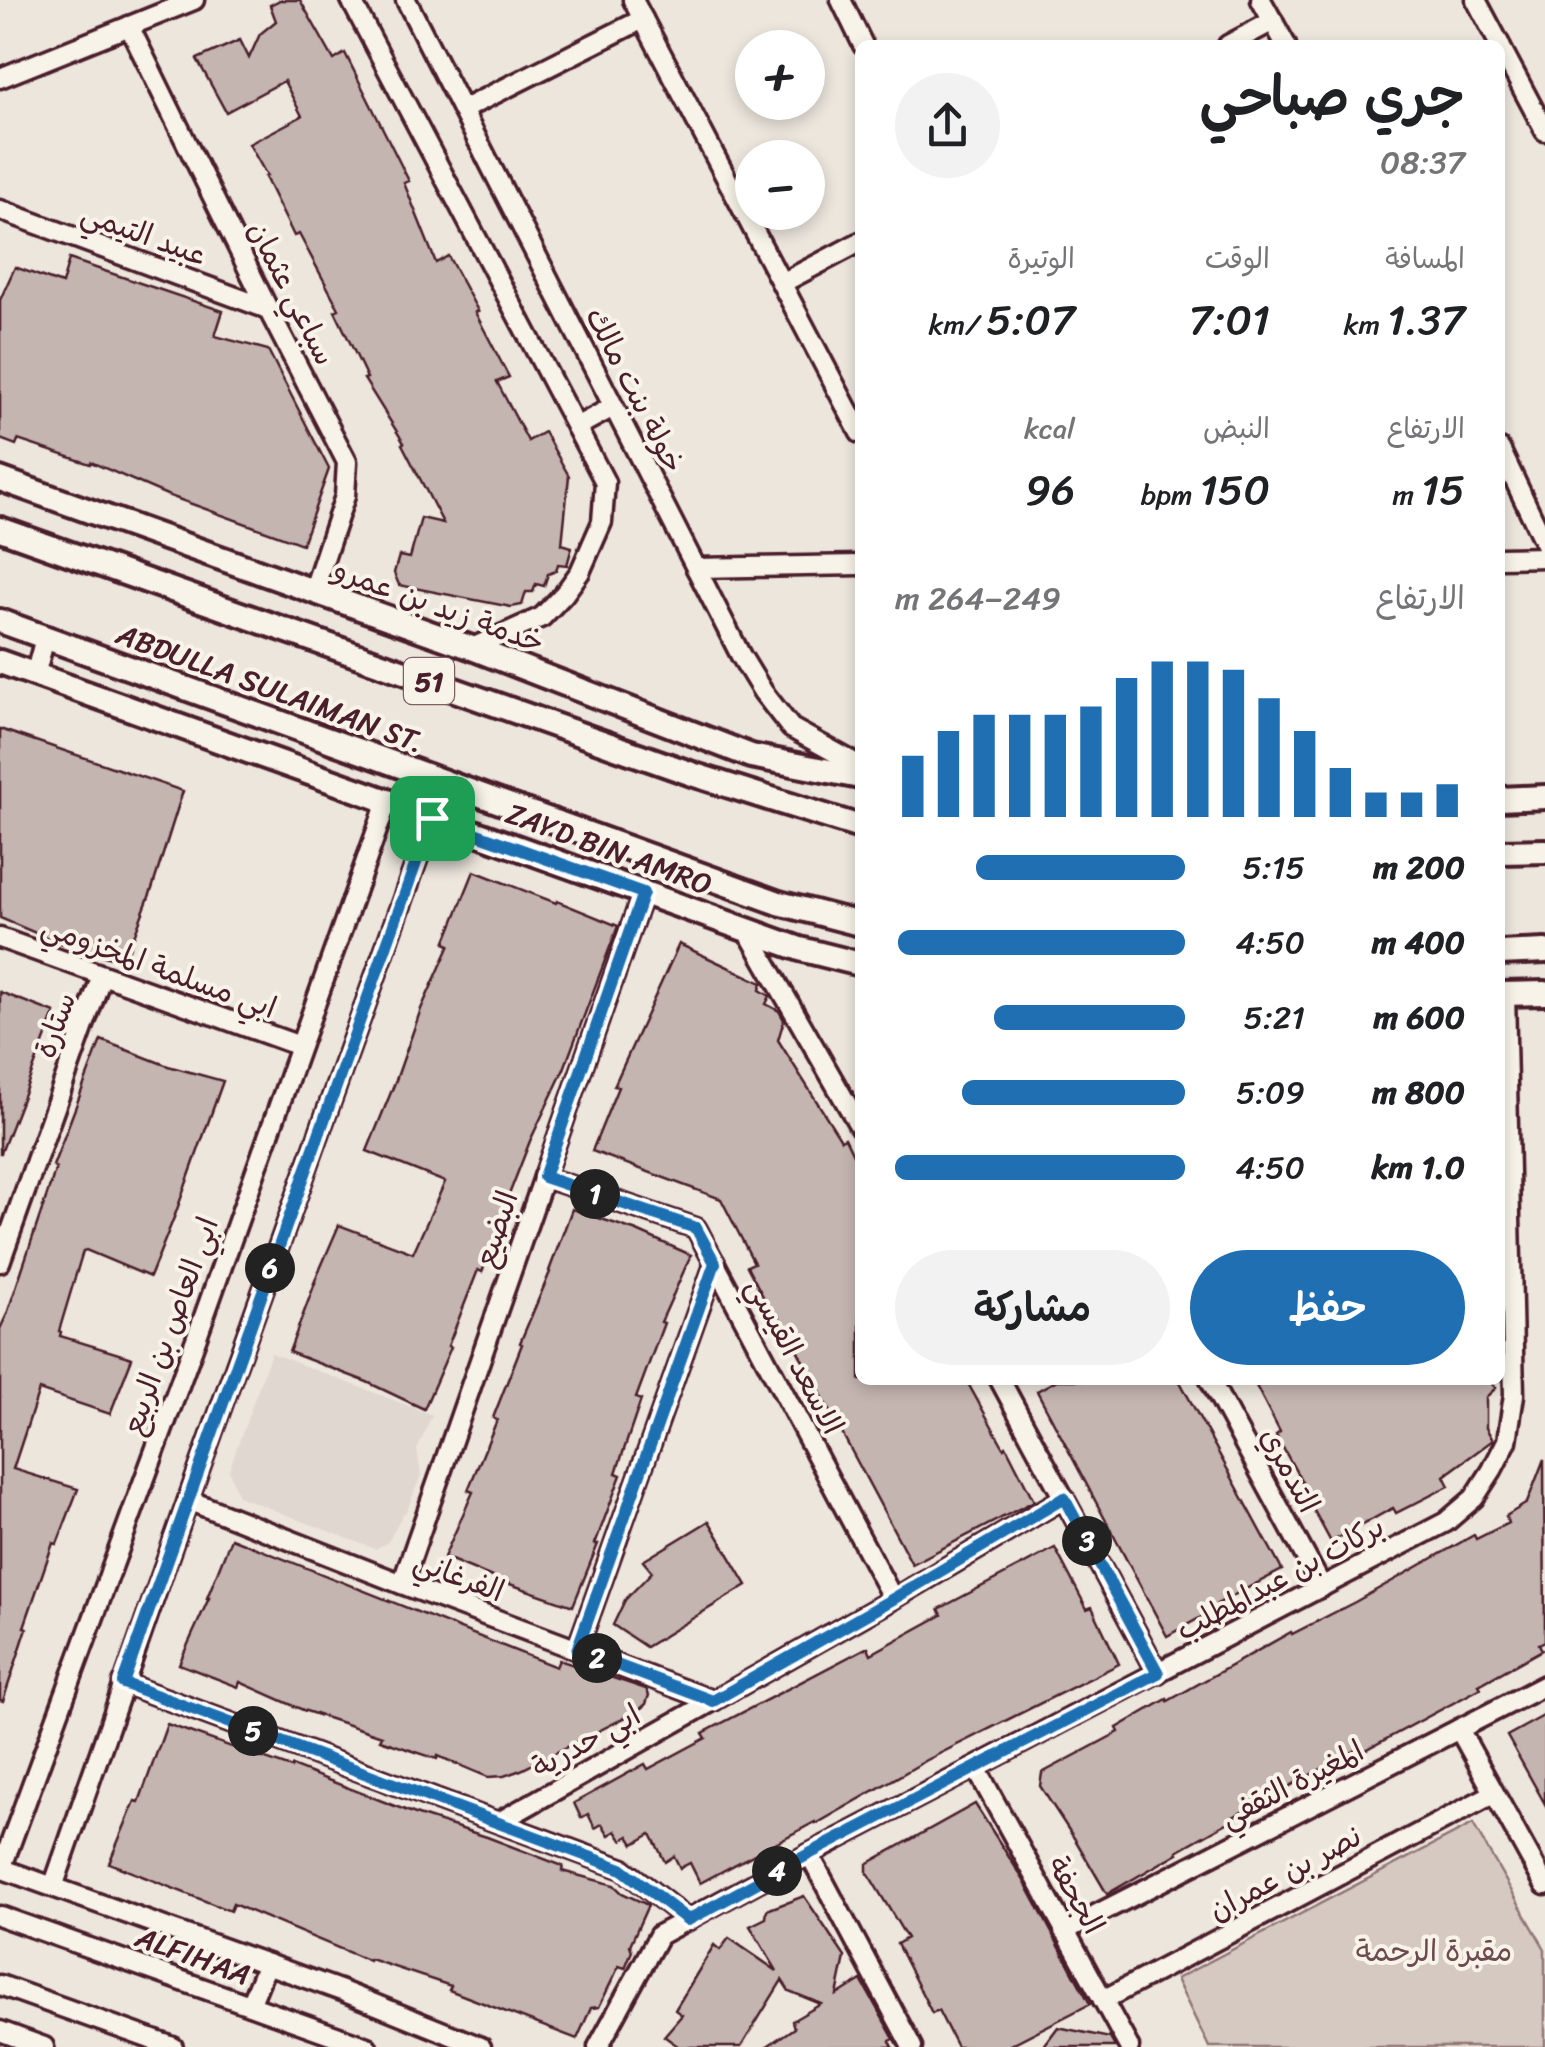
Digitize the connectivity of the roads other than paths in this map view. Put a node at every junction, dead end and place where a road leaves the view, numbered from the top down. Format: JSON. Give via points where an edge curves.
{"nodes":[{"id":1,"x":194,"y":0,"type":"edge"},
{"id":2,"x":350,"y":0,"type":"edge"},
{"id":3,"x":406,"y":0,"type":"edge"},
{"id":4,"x":633,"y":0,"type":"edge"},
{"id":5,"x":840,"y":0,"type":"edge"},
{"id":6,"x":1262,"y":0,"type":"edge"},
{"id":7,"x":1476,"y":0,"type":"edge"},
{"id":8,"x":643,"y":19,"type":"junction"},
{"id":9,"x":1272,"y":21,"type":"junction"},
{"id":10,"x":129,"y":26,"type":"junction"},
{"id":11,"x":860,"y":40,"type":"edge"},
{"id":12,"x":1237,"y":40,"type":"edge"},
{"id":13,"x":1283,"y":40,"type":"edge"},
{"id":14,"x":1497,"y":40,"type":"edge"},
{"id":15,"x":1505,"y":55,"type":"edge"},
{"id":16,"x":0,"y":78,"type":"edge"},
{"id":17,"x":462,"y":110,"type":"junction"},
{"id":18,"x":1545,"y":131,"type":"edge"},
{"id":19,"x":0,"y":210,"type":"edge"},
{"id":20,"x":855,"y":245,"type":"edge"},
{"id":21,"x":782,"y":283,"type":"junction"},
{"id":22,"x":268,"y":309,"type":"junction"},
{"id":23,"x":613,"y":407,"type":"junction"},
{"id":24,"x":855,"y":423,"type":"edge"},
{"id":25,"x":576,"y":427,"type":"junction"},
{"id":26,"x":1505,"y":460,"type":"edge"},
{"id":27,"x":0,"y":479,"type":"edge"},
{"id":28,"x":0,"y":529,"type":"edge"},
{"id":29,"x":1545,"y":544,"type":"edge"},
{"id":30,"x":1545,"y":557,"type":"edge"},
{"id":31,"x":1505,"y":558,"type":"edge"},
{"id":32,"x":855,"y":564,"type":"edge"},
{"id":33,"x":696,"y":568,"type":"junction"},
{"id":34,"x":313,"y":592,"type":"junction"},
{"id":35,"x":0,"y":621,"type":"edge"},
{"id":36,"x":45,"y":638,"type":"junction"},
{"id":37,"x":472,"y":648,"type":"junction"},
{"id":38,"x":0,"y":662,"type":"edge"},
{"id":39,"x":35,"y":675,"type":"junction"},
{"id":40,"x":855,"y":763,"type":"edge"},
{"id":41,"x":855,"y":776,"type":"edge"},
{"id":42,"x":1545,"y":797,"type":"edge"},
{"id":43,"x":1505,"y":798,"type":"edge"},
{"id":44,"x":387,"y":802,"type":"junction"},
{"id":45,"x":432,"y":818,"type":"junction"},
{"id":46,"x":855,"y":825,"type":"edge"},
{"id":47,"x":1545,"y":851,"type":"edge"},
{"id":48,"x":1505,"y":852,"type":"edge"},
{"id":49,"x":643,"y":893,"type":"junction"},
{"id":50,"x":855,"y":923,"type":"edge"},
{"id":51,"x":747,"y":930,"type":"junction"},
{"id":52,"x":0,"y":938,"type":"edge"},
{"id":53,"x":1545,"y":952,"type":"edge"},
{"id":54,"x":1505,"y":953,"type":"edge"},
{"id":55,"x":855,"y":963,"type":"edge"},
{"id":56,"x":102,"y":975,"type":"junction"},
{"id":57,"x":1545,"y":993,"type":"edge"},
{"id":58,"x":1505,"y":994,"type":"edge"},
{"id":59,"x":300,"y":1046,"type":"junction"},
{"id":60,"x":855,"y":1118,"type":"edge"},
{"id":61,"x":544,"y":1177,"type":"junction"},
{"id":62,"x":1505,"y":1252,"type":"edge"},
{"id":63,"x":0,"y":1262,"type":"edge"},
{"id":64,"x":715,"y":1263,"type":"junction"},
{"id":65,"x":1003,"y":1385,"type":"edge"},
{"id":66,"x":1213,"y":1385,"type":"edge"},
{"id":67,"x":1064,"y":1498,"type":"junction"},
{"id":68,"x":188,"y":1500,"type":"junction"},
{"id":69,"x":402,"y":1584,"type":"junction"},
{"id":70,"x":1322,"y":1587,"type":"junction"},
{"id":71,"x":893,"y":1599,"type":"junction"},
{"id":72,"x":577,"y":1650,"type":"junction"},
{"id":73,"x":1158,"y":1673,"type":"junction"},
{"id":74,"x":123,"y":1683,"type":"junction"},
{"id":75,"x":1545,"y":1685,"type":"edge"},
{"id":76,"x":713,"y":1701,"type":"junction"},
{"id":77,"x":1459,"y":1729,"type":"junction"},
{"id":78,"x":976,"y":1768,"type":"junction"},
{"id":79,"x":1493,"y":1794,"type":"junction"},
{"id":80,"x":499,"y":1822,"type":"junction"},
{"id":81,"x":809,"y":1854,"type":"junction"},
{"id":82,"x":0,"y":1868,"type":"edge"},
{"id":83,"x":1545,"y":1885,"type":"edge"},
{"id":84,"x":53,"y":1887,"type":"junction"},
{"id":85,"x":0,"y":1916,"type":"edge"},
{"id":86,"x":688,"y":1920,"type":"junction"},
{"id":87,"x":1064,"y":1931,"type":"junction"},
{"id":88,"x":268,"y":1964,"type":"junction"},
{"id":89,"x":0,"y":1984,"type":"edge"},
{"id":90,"x":1103,"y":2000,"type":"junction"},
{"id":91,"x":250,"y":2005,"type":"junction"},
{"id":92,"x":0,"y":2031,"type":"edge"},
{"id":93,"x":44,"y":2047,"type":"edge"},
{"id":94,"x":173,"y":2047,"type":"edge"},
{"id":95,"x":367,"y":2047,"type":"edge"},
{"id":96,"x":481,"y":2047,"type":"edge"},
{"id":97,"x":598,"y":2047,"type":"edge"},
{"id":98,"x":912,"y":2047,"type":"edge"},
{"id":99,"x":1128,"y":2047,"type":"edge"}],
"edges":[{"from":1,"to":10,"type":"street"},
{"from":2,"to":25,"type":"street"},
{"from":3,"to":17,"type":"street","name":"خولة بنت مالك"},
{"from":4,"to":8,"type":"street"},
{"from":5,"to":11,"type":"street"},
{"from":6,"to":9,"type":"street"},
{"from":7,"to":14,"type":"street"},
{"from":8,"to":17,"type":"street"},
{"from":8,"to":21,"type":"street"},
{"from":9,"to":12,"type":"street"},
{"from":9,"to":13,"type":"street"},
{"from":10,"to":16,"type":"street"},
{"from":10,"to":22,"type":"street","name":"سباعي عثمان"},
{"from":15,"to":18,"type":"street"},
{"from":17,"to":23,"type":"street","name":"خولة بنت مالك"},
{"from":19,"to":22,"type":"street","name":"عبيد التيمي"},
{"from":20,"to":21,"type":"street"},
{"from":21,"to":24,"type":"street"},
{"from":22,"to":34,"type":"street","name":"سباعي عثمان","via":[[347,462],[345,496]]},
{"from":23,"to":25,"type":"street"},
{"from":23,"to":33,"type":"street","name":"خولة بنت مالك"},
{"from":25,"to":37,"type":"street","via":[[605,482],[602,522],[580,572],[542,617]]},
{"from":26,"to":29,"type":"street"},
{"from":27,"to":34,"type":"main road","name":"خدمة زيد بن عمرو"},
{"from":28,"to":46,"type":"main road","name":"ABDULLA SULAIMAN ST.","number":"51"},
{"from":30,"to":31,"type":"street"},
{"from":32,"to":33,"type":"street"},
{"from":33,"to":40,"type":"street","name":"خولة بنت مالك","via":[[741,656],[791,728]]},
{"from":34,"to":37,"type":"main road","name":"خدمة زيد بن عمرو"},
{"from":35,"to":36,"type":"main road","name":"ABDULLA SULAIMAN ST."},
{"from":36,"to":39,"type":"street"},
{"from":36,"to":50,"type":"main road","name":"ABDULLA SULAIMAN ST.","via":[[726,885]]},
{"from":37,"to":41,"type":"main road","name":"خدمة زيد بن عمرو","via":[[751,756]]},
{"from":38,"to":39,"type":"main road","name":"ZAYD BIN AMRO"},
{"from":39,"to":44,"type":"main road","name":"ZAYD BIN AMRO"},
{"from":42,"to":43,"type":"main road"},
{"from":44,"to":45,"type":"main road","name":"ZAYD BIN AMRO"},
{"from":44,"to":59,"type":"street","name":"ابي العاص بن الربيع"},
{"from":45,"to":49,"type":"main road","name":"ZAYD BIN AMRO"},
{"from":45,"to":68,"type":"street"},
{"from":47,"to":48,"type":"main road"},
{"from":49,"to":51,"type":"main road","name":"ZAYD BIN AMRO"},
{"from":49,"to":61,"type":"street","name":"البضيع"},
{"from":51,"to":55,"type":"main road","name":"ZAYD BIN AMRO"},
{"from":51,"to":60,"type":"street"},
{"from":52,"to":56,"type":"street","name":"ابي مسلمة المخزومي"},
{"from":53,"to":54,"type":"main road"},
{"from":56,"to":59,"type":"street","name":"ابي مسلمة المخزومي"},
{"from":56,"to":63,"type":"street","name":"ستارة"},
{"from":57,"to":58,"type":"main road"},
{"from":59,"to":82,"type":"street","name":"ابي العاص بن الربيع"},
{"from":61,"to":64,"type":"street","name":"الاسعد القيسي","via":[[696,1228]]},
{"from":61,"to":69,"type":"street","name":"البضيع"},
{"from":62,"to":70,"type":"street","name":"بركات بن عبدالمطلب","via":[[1514,1396],[1507,1441],[1492,1470],[1474,1498],[1446,1522]]},
{"from":64,"to":71,"type":"street","name":"الاسعد القيسي"},
{"from":64,"to":72,"type":"street"},
{"from":65,"to":67,"type":"street"},
{"from":66,"to":70,"type":"street","name":"التدمري"},
{"from":67,"to":71,"type":"street","name":"ابي حدرية"},
{"from":67,"to":73,"type":"street"},
{"from":68,"to":69,"type":"street","name":"الفرغاني"},
{"from":68,"to":74,"type":"street"},
{"from":69,"to":72,"type":"street","name":"الفرغاني"},
{"from":70,"to":73,"type":"street","name":"بركات بن عبدالمطلب"},
{"from":71,"to":76,"type":"street","name":"ابي حدرية"},
{"from":72,"to":76,"type":"street","name":"الفرغاني"},
{"from":73,"to":78,"type":"street","name":"بركات بن عبدالمطلب"},
{"from":74,"to":80,"type":"street"},
{"from":74,"to":84,"type":"street"},
{"from":75,"to":77,"type":"street","name":"المغيرة الثقفي"},
{"from":76,"to":80,"type":"street","name":"ابي حدرية"},
{"from":77,"to":79,"type":"street"},
{"from":77,"to":87,"type":"street","name":"المغيرة الثقفي"},
{"from":78,"to":81,"type":"street","name":"بركات بن عبدالمطلب"},
{"from":78,"to":87,"type":"street","name":"الجحفة"},
{"from":79,"to":83,"type":"street"},
{"from":79,"to":90,"type":"street","name":"نصر بن عمران"},
{"from":80,"to":86,"type":"street","via":[[622,1869]]},
{"from":81,"to":86,"type":"street","name":"بركات بن عبدالمطلب"},
{"from":81,"to":98,"type":"street"},
{"from":82,"to":84,"type":"street"},
{"from":84,"to":88,"type":"street"},
{"from":85,"to":91,"type":"street","name":"ALFIHAA"},
{"from":86,"to":97,"type":"street","name":"بركات بن عبدالمطلب","via":[[659,1934]]},
{"from":87,"to":90,"type":"street","name":"الجحفة"},
{"from":88,"to":91,"type":"street"},
{"from":88,"to":96,"type":"street"},
{"from":89,"to":94,"type":"street"},
{"from":90,"to":99,"type":"street","name":"الجحفة"},
{"from":91,"to":95,"type":"street","name":"ALFIHAA"},
{"from":92,"to":93,"type":"street"}]}
